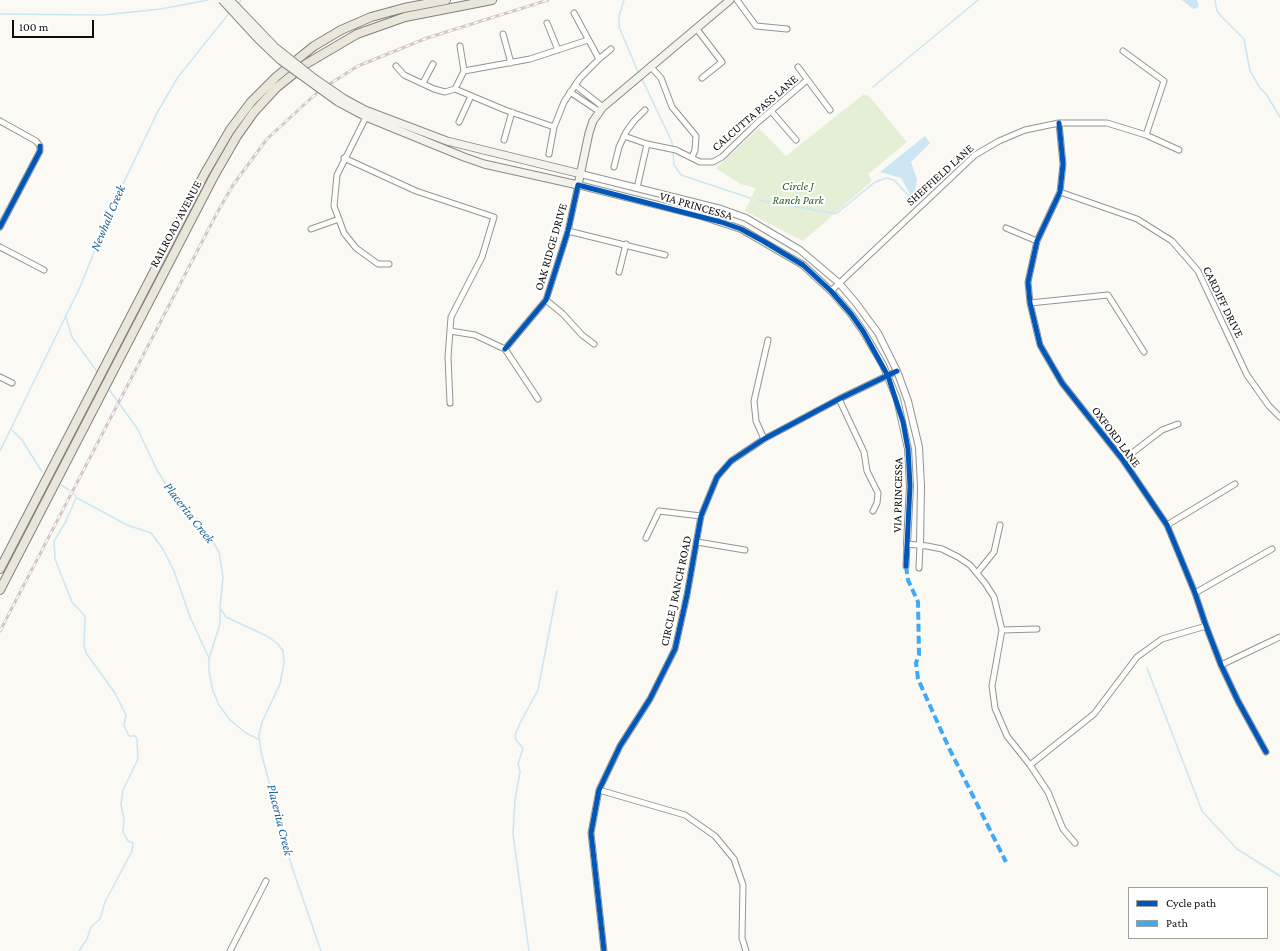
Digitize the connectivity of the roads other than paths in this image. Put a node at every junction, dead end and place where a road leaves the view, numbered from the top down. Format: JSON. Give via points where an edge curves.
{"nodes":[{"id":1,"x":222,"y":0,"type":"edge"},
{"id":2,"x":230,"y":0,"type":"edge"},
{"id":3,"x":446,"y":0,"type":"edge"},
{"id":4,"x":492,"y":0,"type":"edge"},
{"id":5,"x":730,"y":0,"type":"edge"},
{"id":6,"x":737,"y":0,"type":"edge"},
{"id":7,"x":574,"y":13,"type":"dead end"},
{"id":8,"x":547,"y":23,"type":"dead end"},
{"id":9,"x":696,"y":28,"type":"junction"},
{"id":10,"x":787,"y":29,"type":"dead end"},
{"id":11,"x":503,"y":34,"type":"dead end"},
{"id":12,"x":588,"y":40,"type":"junction"},
{"id":13,"x":460,"y":46,"type":"dead end"},
{"id":14,"x":611,"y":49,"type":"dead end"},
{"id":15,"x":558,"y":50,"type":"junction"},
{"id":16,"x":1123,"y":51,"type":"dead end"},
{"id":17,"x":599,"y":58,"type":"junction"},
{"id":18,"x":511,"y":63,"type":"junction"},
{"id":19,"x":433,"y":64,"type":"dead end"},
{"id":20,"x":396,"y":66,"type":"dead end"},
{"id":21,"x":650,"y":66,"type":"junction"},
{"id":22,"x":798,"y":66,"type":"dead end"},
{"id":23,"x":464,"y":71,"type":"junction"},
{"id":24,"x":702,"y":78,"type":"dead end"},
{"id":25,"x":807,"y":80,"type":"junction"},
{"id":26,"x":424,"y":83,"type":"junction"},
{"id":27,"x":575,"y":85,"type":"junction"},
{"id":28,"x":455,"y":88,"type":"junction"},
{"id":29,"x":570,"y":92,"type":"junction"},
{"id":30,"x":471,"y":96,"type":"junction"},
{"id":31,"x":341,"y":100,"type":"junction"},
{"id":32,"x":601,"y":109,"type":"junction"},
{"id":33,"x":646,"y":110,"type":"dead end"},
{"id":34,"x":830,"y":110,"type":"dead end"},
{"id":35,"x":771,"y":111,"type":"junction"},
{"id":36,"x":512,"y":112,"type":"junction"},
{"id":37,"x":365,"y":114,"type":"junction"},
{"id":38,"x":0,"y":121,"type":"edge"},
{"id":39,"x":459,"y":122,"type":"dead end"},
{"id":40,"x":1059,"y":123,"type":"junction"},
{"id":41,"x":554,"y":127,"type":"junction"},
{"id":42,"x":1146,"y":135,"type":"junction"},
{"id":43,"x":624,"y":136,"type":"junction"},
{"id":44,"x":504,"y":140,"type":"dead end"},
{"id":45,"x":796,"y":140,"type":"dead end"},
{"id":46,"x":647,"y":144,"type":"junction"},
{"id":47,"x":1179,"y":150,"type":"dead end"},
{"id":48,"x":549,"y":154,"type":"dead end"},
{"id":49,"x":692,"y":157,"type":"junction"},
{"id":50,"x":344,"y":158,"type":"junction"},
{"id":51,"x":614,"y":167,"type":"dead end"},
{"id":52,"x":581,"y":174,"type":"junction"},
{"id":53,"x":578,"y":186,"type":"junction"},
{"id":54,"x":637,"y":188,"type":"junction"},
{"id":55,"x":1060,"y":192,"type":"junction"},
{"id":56,"x":339,"y":219,"type":"junction"},
{"id":57,"x":0,"y":227,"type":"edge"},
{"id":58,"x":1006,"y":228,"type":"dead end"},
{"id":59,"x":311,"y":229,"type":"dead end"},
{"id":60,"x":568,"y":231,"type":"junction"},
{"id":61,"x":1037,"y":241,"type":"junction"},
{"id":62,"x":626,"y":244,"type":"junction"},
{"id":63,"x":0,"y":247,"type":"edge"},
{"id":64,"x":666,"y":255,"type":"dead end"},
{"id":65,"x":389,"y":264,"type":"dead end"},
{"id":66,"x":44,"y":270,"type":"dead end"},
{"id":67,"x":618,"y":272,"type":"dead end"},
{"id":68,"x":839,"y":283,"type":"junction"},
{"id":69,"x":831,"y":291,"type":"junction"},
{"id":70,"x":546,"y":300,"type":"junction"},
{"id":71,"x":1030,"y":303,"type":"junction"},
{"id":72,"x":450,"y":331,"type":"junction"},
{"id":73,"x":768,"y":340,"type":"dead end"},
{"id":74,"x":594,"y":344,"type":"dead end"},
{"id":75,"x":505,"y":349,"type":"junction"},
{"id":76,"x":1144,"y":352,"type":"dead end"},
{"id":77,"x":897,"y":371,"type":"junction"},
{"id":78,"x":888,"y":376,"type":"junction"},
{"id":79,"x":0,"y":377,"type":"edge"},
{"id":80,"x":12,"y":383,"type":"dead end"},
{"id":81,"x":839,"y":399,"type":"junction"},
{"id":82,"x":538,"y":400,"type":"dead end"},
{"id":83,"x":450,"y":403,"type":"dead end"},
{"id":84,"x":1280,"y":417,"type":"edge"},
{"id":85,"x":1178,"y":424,"type":"dead end"},
{"id":86,"x":764,"y":439,"type":"junction"},
{"id":87,"x":1123,"y":460,"type":"junction"},
{"id":88,"x":1235,"y":484,"type":"dead end"},
{"id":89,"x":872,"y":511,"type":"dead end"},
{"id":90,"x":701,"y":516,"type":"junction"},
{"id":91,"x":1166,"y":525,"type":"junction"},
{"id":92,"x":1000,"y":526,"type":"dead end"},
{"id":93,"x":646,"y":538,"type":"dead end"},
{"id":94,"x":697,"y":542,"type":"junction"},
{"id":95,"x":907,"y":544,"type":"junction"},
{"id":96,"x":920,"y":545,"type":"junction"},
{"id":97,"x":1272,"y":549,"type":"dead end"},
{"id":98,"x":745,"y":550,"type":"dead end"},
{"id":99,"x":8,"y":553,"type":"junction"},
{"id":100,"x":906,"y":566,"type":"dead end"},
{"id":101,"x":919,"y":568,"type":"dead end"},
{"id":102,"x":0,"y":569,"type":"edge"},
{"id":103,"x":977,"y":573,"type":"junction"},
{"id":104,"x":0,"y":581,"type":"edge"},
{"id":105,"x":0,"y":590,"type":"edge"},
{"id":106,"x":1195,"y":593,"type":"junction"},
{"id":107,"x":1206,"y":626,"type":"junction"},
{"id":108,"x":1037,"y":629,"type":"dead end"},
{"id":109,"x":1002,"y":630,"type":"junction"},
{"id":110,"x":1280,"y":637,"type":"edge"},
{"id":111,"x":1221,"y":664,"type":"junction"},
{"id":112,"x":1266,"y":752,"type":"dead end"},
{"id":113,"x":1030,"y":765,"type":"junction"},
{"id":114,"x":599,"y":790,"type":"junction"},
{"id":115,"x":1075,"y":843,"type":"dead end"},
{"id":116,"x":266,"y":881,"type":"dead end"},
{"id":117,"x":230,"y":951,"type":"edge"},
{"id":118,"x":604,"y":951,"type":"edge"},
{"id":119,"x":746,"y":951,"type":"edge"}],
"edges":[{"from":1,"to":31,"type":"main road","bridge":true,"via":[[280,60]]},
{"from":2,"to":31,"type":"main road","bridge":true,"via":[[275,47]]},
{"from":3,"to":99,"type":"main road","name":"RAILROAD AVENUE","via":[[371,17],[341,30],[314,46],[250,102],[205,173]]},
{"from":4,"to":105,"type":"main road","name":"RAILROAD AVENUE","via":[[405,17],[378,25],[330,48],[306,64],[276,88],[254,112],[237,136]]},
{"from":5,"to":9,"type":"main road","name":"OAK RIDGE DRIVE"},
{"from":6,"to":10,"type":"street","via":[[756,26]]},
{"from":7,"to":12,"type":"street"},
{"from":8,"to":15,"type":"street"},
{"from":9,"to":21,"type":"main road","name":"OAK RIDGE DRIVE"},
{"from":9,"to":24,"type":"street","via":[[722,62]]},
{"from":11,"to":18,"type":"street"},
{"from":12,"to":15,"type":"street"},
{"from":12,"to":17,"type":"street"},
{"from":13,"to":23,"type":"street"},
{"from":14,"to":17,"type":"street"},
{"from":15,"to":18,"type":"street"},
{"from":16,"to":42,"type":"street","via":[[1164,81]]},
{"from":17,"to":27,"type":"street"},
{"from":18,"to":23,"type":"street"},
{"from":19,"to":26,"type":"street"},
{"from":20,"to":26,"type":"street","via":[[404,75]]},
{"from":21,"to":32,"type":"main road","name":"OAK RIDGE DRIVE"},
{"from":21,"to":49,"type":"street","via":[[660,78],[672,107],[696,136]]},
{"from":22,"to":25,"type":"street"},
{"from":23,"to":28,"type":"street"},
{"from":25,"to":34,"type":"street"},
{"from":25,"to":35,"type":"street","name":"CALCUTTA PASS LANE"},
{"from":26,"to":28,"type":"street","via":[[445,92]]},
{"from":27,"to":29,"type":"street"},
{"from":27,"to":32,"type":"street"},
{"from":28,"to":30,"type":"street"},
{"from":29,"to":32,"type":"street"},
{"from":29,"to":41,"type":"street"},
{"from":30,"to":36,"type":"street"},
{"from":30,"to":39,"type":"street"},
{"from":31,"to":37,"type":"main road"},
{"from":32,"to":52,"type":"main road","name":"OAK RIDGE DRIVE","via":[[589,133]]},
{"from":33,"to":43,"type":"street","via":[[634,121]]},
{"from":35,"to":45,"type":"street"},
{"from":35,"to":49,"type":"street","name":"CALCUTTA PASS LANE","via":[[722,157],[707,163]]},
{"from":36,"to":41,"type":"street"},
{"from":36,"to":44,"type":"street"},
{"from":37,"to":50,"type":"street"},
{"from":37,"to":52,"type":"main road","name":"VIA PRINCESSA","via":[[447,141]]},
{"from":37,"to":53,"type":"main road","name":"VIA PRINCESSA","via":[[484,164]]},
{"from":38,"to":57,"type":"street","via":[[36,141],[40,146],[40,151]]},
{"from":40,"to":42,"type":"street","name":"SHEFFIELD LANE","via":[[1107,123]]},
{"from":40,"to":55,"type":"street","name":"OXFORD LANE","via":[[1063,164]]},
{"from":40,"to":68,"type":"street","name":"SHEFFIELD LANE","via":[[1025,130],[975,155]]},
{"from":41,"to":48,"type":"street"},
{"from":42,"to":47,"type":"street","name":"SHEFFIELD LANE"},
{"from":43,"to":46,"type":"street","name":"CALCUTTA PASS LANE"},
{"from":43,"to":51,"type":"street"},
{"from":46,"to":49,"type":"street","name":"CALCUTTA PASS LANE","via":[[676,150]]},
{"from":46,"to":54,"type":"street"},
{"from":50,"to":56,"type":"street","via":[[334,191],[334,206]]},
{"from":50,"to":72,"type":"street","via":[[416,191],[494,217],[482,257],[458,302]]},
{"from":52,"to":53,"type":"main road","name":"OAK RIDGE DRIVE"},
{"from":52,"to":54,"type":"street","name":"VIA PRINCESSA"},
{"from":53,"to":60,"type":"street","name":"OAK RIDGE DRIVE"},
{"from":53,"to":69,"type":"street","name":"VIA PRINCESSA","via":[[698,215],[741,229],[803,265]]},
{"from":54,"to":68,"type":"street","name":"VIA PRINCESSA","via":[[746,218],[800,250]]},
{"from":55,"to":61,"type":"street","name":"OXFORD LANE"},
{"from":55,"to":84,"type":"street","name":"CARDIFF DRIVE","via":[[1136,219],[1172,241],[1198,271],[1247,375]]},
{"from":56,"to":59,"type":"street"},
{"from":56,"to":65,"type":"street","via":[[344,233],[356,248],[378,264]]},
{"from":58,"to":61,"type":"street"},
{"from":60,"to":62,"type":"street"},
{"from":60,"to":70,"type":"street","name":"OAK RIDGE DRIVE"},
{"from":61,"to":71,"type":"street","name":"OXFORD LANE","via":[[1028,282]]},
{"from":62,"to":64,"type":"street"},
{"from":62,"to":67,"type":"street"},
{"from":63,"to":66,"type":"street"},
{"from":68,"to":69,"type":"street","name":"SHEFFIELD LANE"},
{"from":68,"to":77,"type":"street","name":"VIA PRINCESSA","via":[[878,333]]},
{"from":69,"to":78,"type":"street","name":"VIA PRINCESSA","via":[[863,331]]},
{"from":70,"to":74,"type":"street"},
{"from":70,"to":75,"type":"street","name":"OAK RIDGE DRIVE"},
{"from":71,"to":76,"type":"street","via":[[1108,295]]},
{"from":71,"to":87,"type":"street","name":"OXFORD LANE","via":[[1040,345],[1062,383]]},
{"from":72,"to":75,"type":"street","via":[[475,335]]},
{"from":72,"to":83,"type":"street"},
{"from":73,"to":86,"type":"street","via":[[754,401],[756,421]]},
{"from":75,"to":82,"type":"street"},
{"from":77,"to":78,"type":"street","name":"CIRCLE J RANCH ROAD"},
{"from":77,"to":96,"type":"street","name":"VIA PRINCESSA","via":[[919,447]]},
{"from":78,"to":81,"type":"street","name":"CIRCLE J RANCH ROAD"},
{"from":78,"to":95,"type":"street","name":"VIA PRINCESSA","via":[[903,422],[908,449],[910,486]]},
{"from":79,"to":80,"type":"street"},
{"from":81,"to":86,"type":"street","name":"CIRCLE J RANCH ROAD"},
{"from":81,"to":89,"type":"street","via":[[864,452],[867,471],[878,493],[877,504]]},
{"from":85,"to":87,"type":"street","via":[[1162,430]]},
{"from":86,"to":90,"type":"street","name":"CIRCLE J RANCH ROAD","via":[[731,461],[716,477]]},
{"from":87,"to":91,"type":"street","name":"OXFORD LANE"},
{"from":88,"to":91,"type":"street"},
{"from":90,"to":93,"type":"street","via":[[659,511]]},
{"from":90,"to":94,"type":"street","name":"CIRCLE J RANCH ROAD"},
{"from":91,"to":106,"type":"street","name":"OXFORD LANE"},
{"from":92,"to":103,"type":"street","via":[[994,552]]},
{"from":94,"to":98,"type":"street"},
{"from":94,"to":114,"type":"street","name":"CIRCLE J RANCH ROAD","via":[[675,649],[650,699],[620,746]]},
{"from":95,"to":96,"type":"street"},
{"from":95,"to":100,"type":"street","name":"VIA PRINCESSA"},
{"from":96,"to":101,"type":"street","name":"VIA PRINCESSA"},
{"from":96,"to":103,"type":"street","via":[[948,552],[970,565]]},
{"from":97,"to":106,"type":"street"},
{"from":99,"to":102,"type":"main road","name":"RAILROAD AVENUE"},
{"from":99,"to":104,"type":"main road","via":[[10,559]]},
{"from":103,"to":109,"type":"street","via":[[994,597]]},
{"from":106,"to":107,"type":"street","name":"OXFORD LANE"},
{"from":107,"to":111,"type":"street","name":"OXFORD LANE"},
{"from":107,"to":113,"type":"street","via":[[1162,639],[1137,657],[1094,714]]},
{"from":108,"to":109,"type":"street"},
{"from":109,"to":113,"type":"street","via":[[992,686],[995,708],[1007,736]]},
{"from":110,"to":111,"type":"street"},
{"from":111,"to":112,"type":"street","name":"OXFORD LANE"},
{"from":113,"to":115,"type":"street","via":[[1048,792],[1063,829]]},
{"from":114,"to":118,"type":"street","name":"CIRCLE J RANCH ROAD","via":[[591,832]]},
{"from":114,"to":119,"type":"street","via":[[685,815],[715,836],[734,859],[743,885],[742,938]]},
{"from":116,"to":117,"type":"street"}]}
